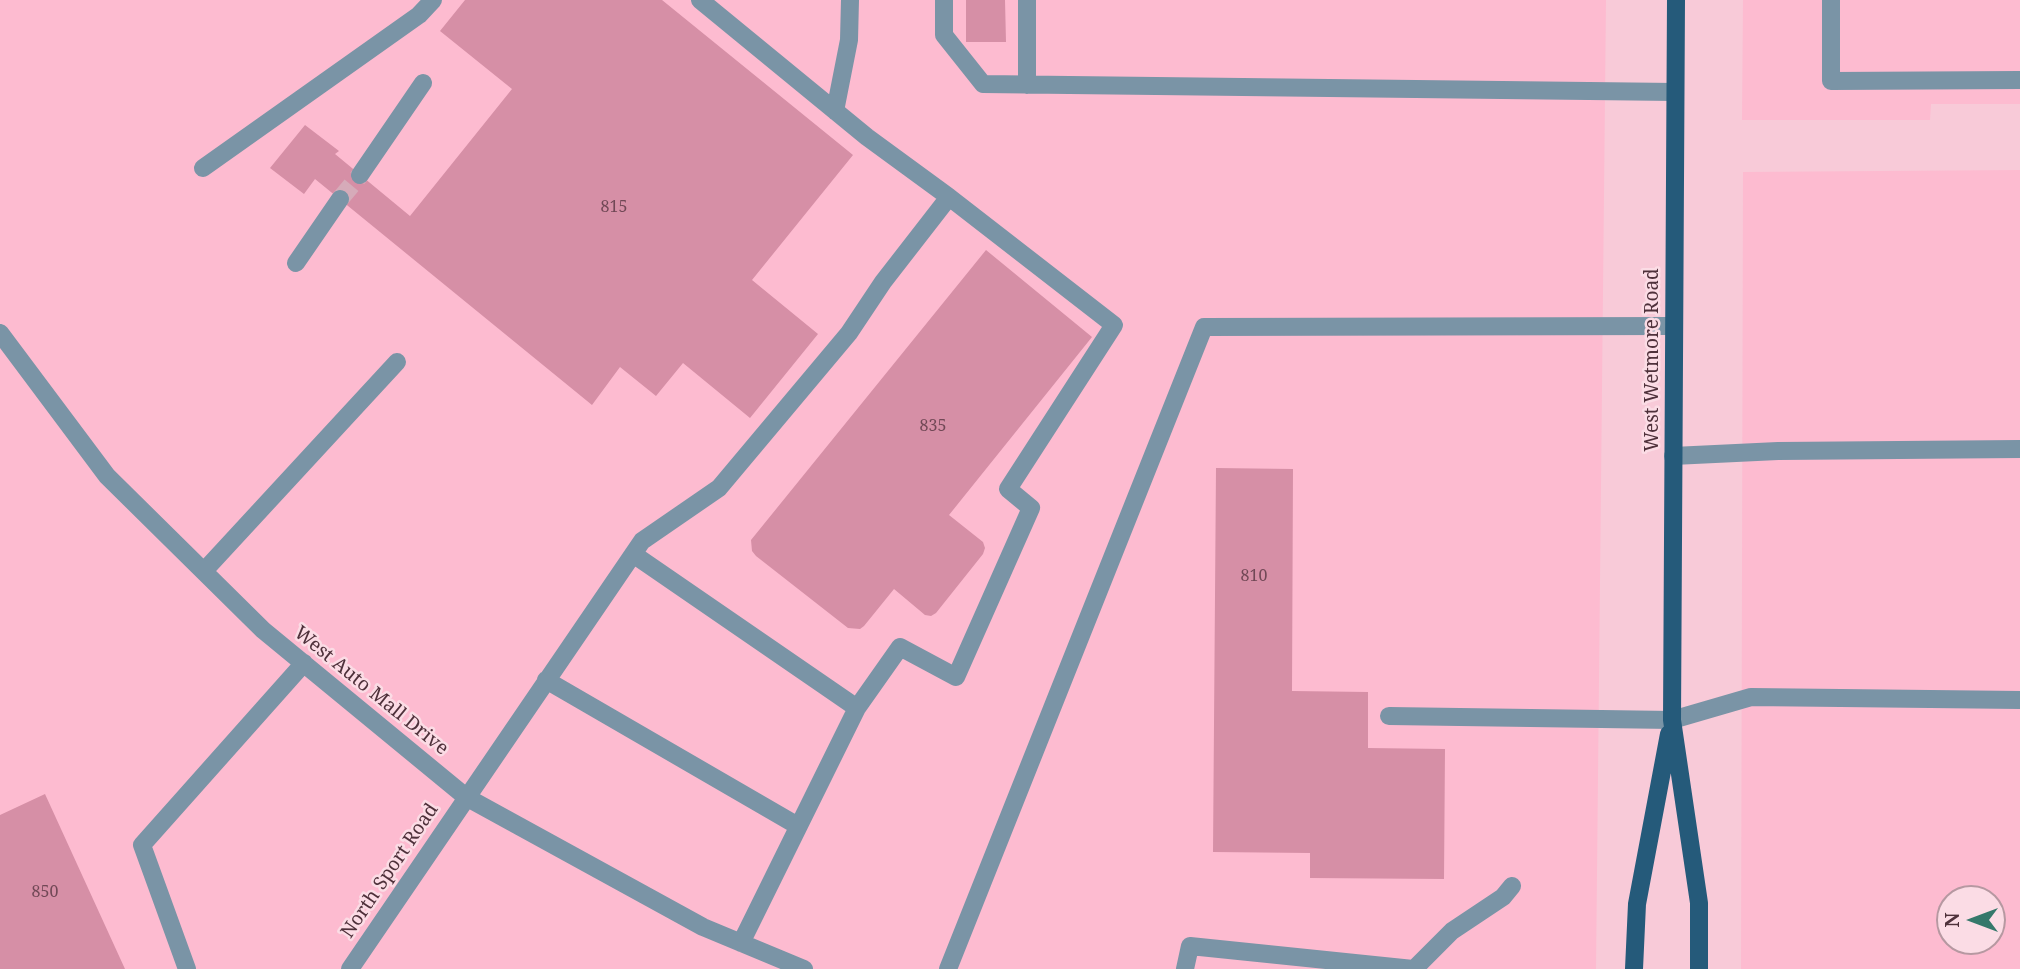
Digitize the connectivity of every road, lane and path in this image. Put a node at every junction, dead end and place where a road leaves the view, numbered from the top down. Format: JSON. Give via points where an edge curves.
{"nodes":[{"id":1,"x":433,"y":0,"type":"edge"},
{"id":2,"x":700,"y":0,"type":"edge"},
{"id":3,"x":850,"y":0,"type":"edge"},
{"id":4,"x":944,"y":0,"type":"edge"},
{"id":5,"x":1027,"y":0,"type":"edge"},
{"id":6,"x":1676,"y":0,"type":"edge"},
{"id":7,"x":1831,"y":0,"type":"edge"},
{"id":8,"x":2020,"y":80,"type":"edge"},
{"id":9,"x":423,"y":83,"type":"dead end"},
{"id":10,"x":1027,"y":85,"type":"junction"},
{"id":11,"x":1675,"y":92,"type":"junction"},
{"id":12,"x":835,"y":111,"type":"junction"},
{"id":13,"x":202,"y":168,"type":"dead end"},
{"id":14,"x":360,"y":175,"type":"tunnel mouth"},
{"id":15,"x":949,"y":197,"type":"junction"},
{"id":16,"x":340,"y":199,"type":"tunnel mouth"},
{"id":17,"x":296,"y":263,"type":"dead end"},
{"id":18,"x":1674,"y":326,"type":"junction"},
{"id":19,"x":0,"y":333,"type":"edge"},
{"id":20,"x":397,"y":362,"type":"dead end"},
{"id":21,"x":2020,"y":449,"type":"edge"},
{"id":22,"x":1673,"y":456,"type":"junction"},
{"id":23,"x":633,"y":554,"type":"junction"},
{"id":24,"x":204,"y":571,"type":"junction"},
{"id":25,"x":304,"y":663,"type":"junction"},
{"id":26,"x":546,"y":680,"type":"junction"},
{"id":27,"x":2020,"y":700,"type":"edge"},
{"id":28,"x":857,"y":708,"type":"junction"},
{"id":29,"x":1389,"y":716,"type":"dead end"},
{"id":30,"x":1672,"y":720,"type":"junction"},
{"id":31,"x":466,"y":797,"type":"junction"},
{"id":32,"x":799,"y":826,"type":"junction"},
{"id":33,"x":1512,"y":886,"type":"dead end"},
{"id":34,"x":741,"y":943,"type":"junction"},
{"id":35,"x":779,"y":964,"type":"edge"},
{"id":36,"x":187,"y":969,"type":"edge"},
{"id":37,"x":350,"y":969,"type":"edge"},
{"id":38,"x":804,"y":969,"type":"edge"},
{"id":39,"x":948,"y":969,"type":"edge"},
{"id":40,"x":1185,"y":969,"type":"edge"},
{"id":41,"x":1413,"y":969,"type":"edge"},
{"id":42,"x":1634,"y":969,"type":"edge"},
{"id":43,"x":1699,"y":969,"type":"edge"}],
"edges":[{"from":1,"to":13,"type":"street","via":[[419,15]]},
{"from":2,"to":12,"type":"street"},
{"from":3,"to":12,"type":"street","via":[[849,40]]},
{"from":4,"to":10,"type":"street","via":[[944,35],[984,84]]},
{"from":5,"to":10,"type":"street"},
{"from":6,"to":11,"type":"main road","name":"West Wetmore Road"},
{"from":7,"to":8,"type":"street","via":[[1831,81]]},
{"from":9,"to":14,"type":"street"},
{"from":10,"to":11,"type":"street"},
{"from":11,"to":18,"type":"main road","name":"West Wetmore Road"},
{"from":12,"to":15,"type":"street"},
{"from":15,"to":23,"type":"street","name":"North Sport Road","via":[[849,333],[719,488],[642,541]]},
{"from":15,"to":28,"type":"street","via":[[1114,325],[1008,489],[1031,508],[956,677],[900,647]]},
{"from":16,"to":17,"type":"street"},
{"from":18,"to":22,"type":"main road","name":"West Wetmore Road"},
{"from":18,"to":39,"type":"street","via":[[1204,327]]},
{"from":19,"to":24,"type":"street","name":"West Auto Mall Drive","via":[[107,477]]},
{"from":20,"to":24,"type":"street"},
{"from":21,"to":22,"type":"street"},
{"from":22,"to":30,"type":"main road","name":"West Wetmore Road"},
{"from":23,"to":26,"type":"street","name":"North Sport Road"},
{"from":23,"to":28,"type":"street"},
{"from":24,"to":25,"type":"street","name":"West Auto Mall Drive"},
{"from":25,"to":31,"type":"street","name":"West Auto Mall Drive"},
{"from":25,"to":36,"type":"street","via":[[142,845]]},
{"from":26,"to":31,"type":"street","name":"North Sport Road"},
{"from":26,"to":32,"type":"street"},
{"from":27,"to":30,"type":"street","via":[[1751,697]]},
{"from":28,"to":32,"type":"street"},
{"from":29,"to":30,"type":"street"},
{"from":30,"to":42,"type":"main road","name":"West Wetmore Road","via":[[1637,904]]},
{"from":30,"to":43,"type":"main road","name":"West Wetmore Road","via":[[1699,903]]},
{"from":31,"to":34,"type":"street","name":"West Auto Mall Drive","via":[[703,927]]},
{"from":31,"to":37,"type":"street","name":"North Sport Road"},
{"from":32,"to":34,"type":"street"},
{"from":33,"to":41,"type":"street","via":[[1452,931]]},
{"from":34,"to":35,"type":"street","name":"West Auto Mall Drive"},
{"from":35,"to":38,"type":"street","name":"West Auto Mall Drive"},
{"from":40,"to":41,"type":"street","via":[[1190,946]]}]}
